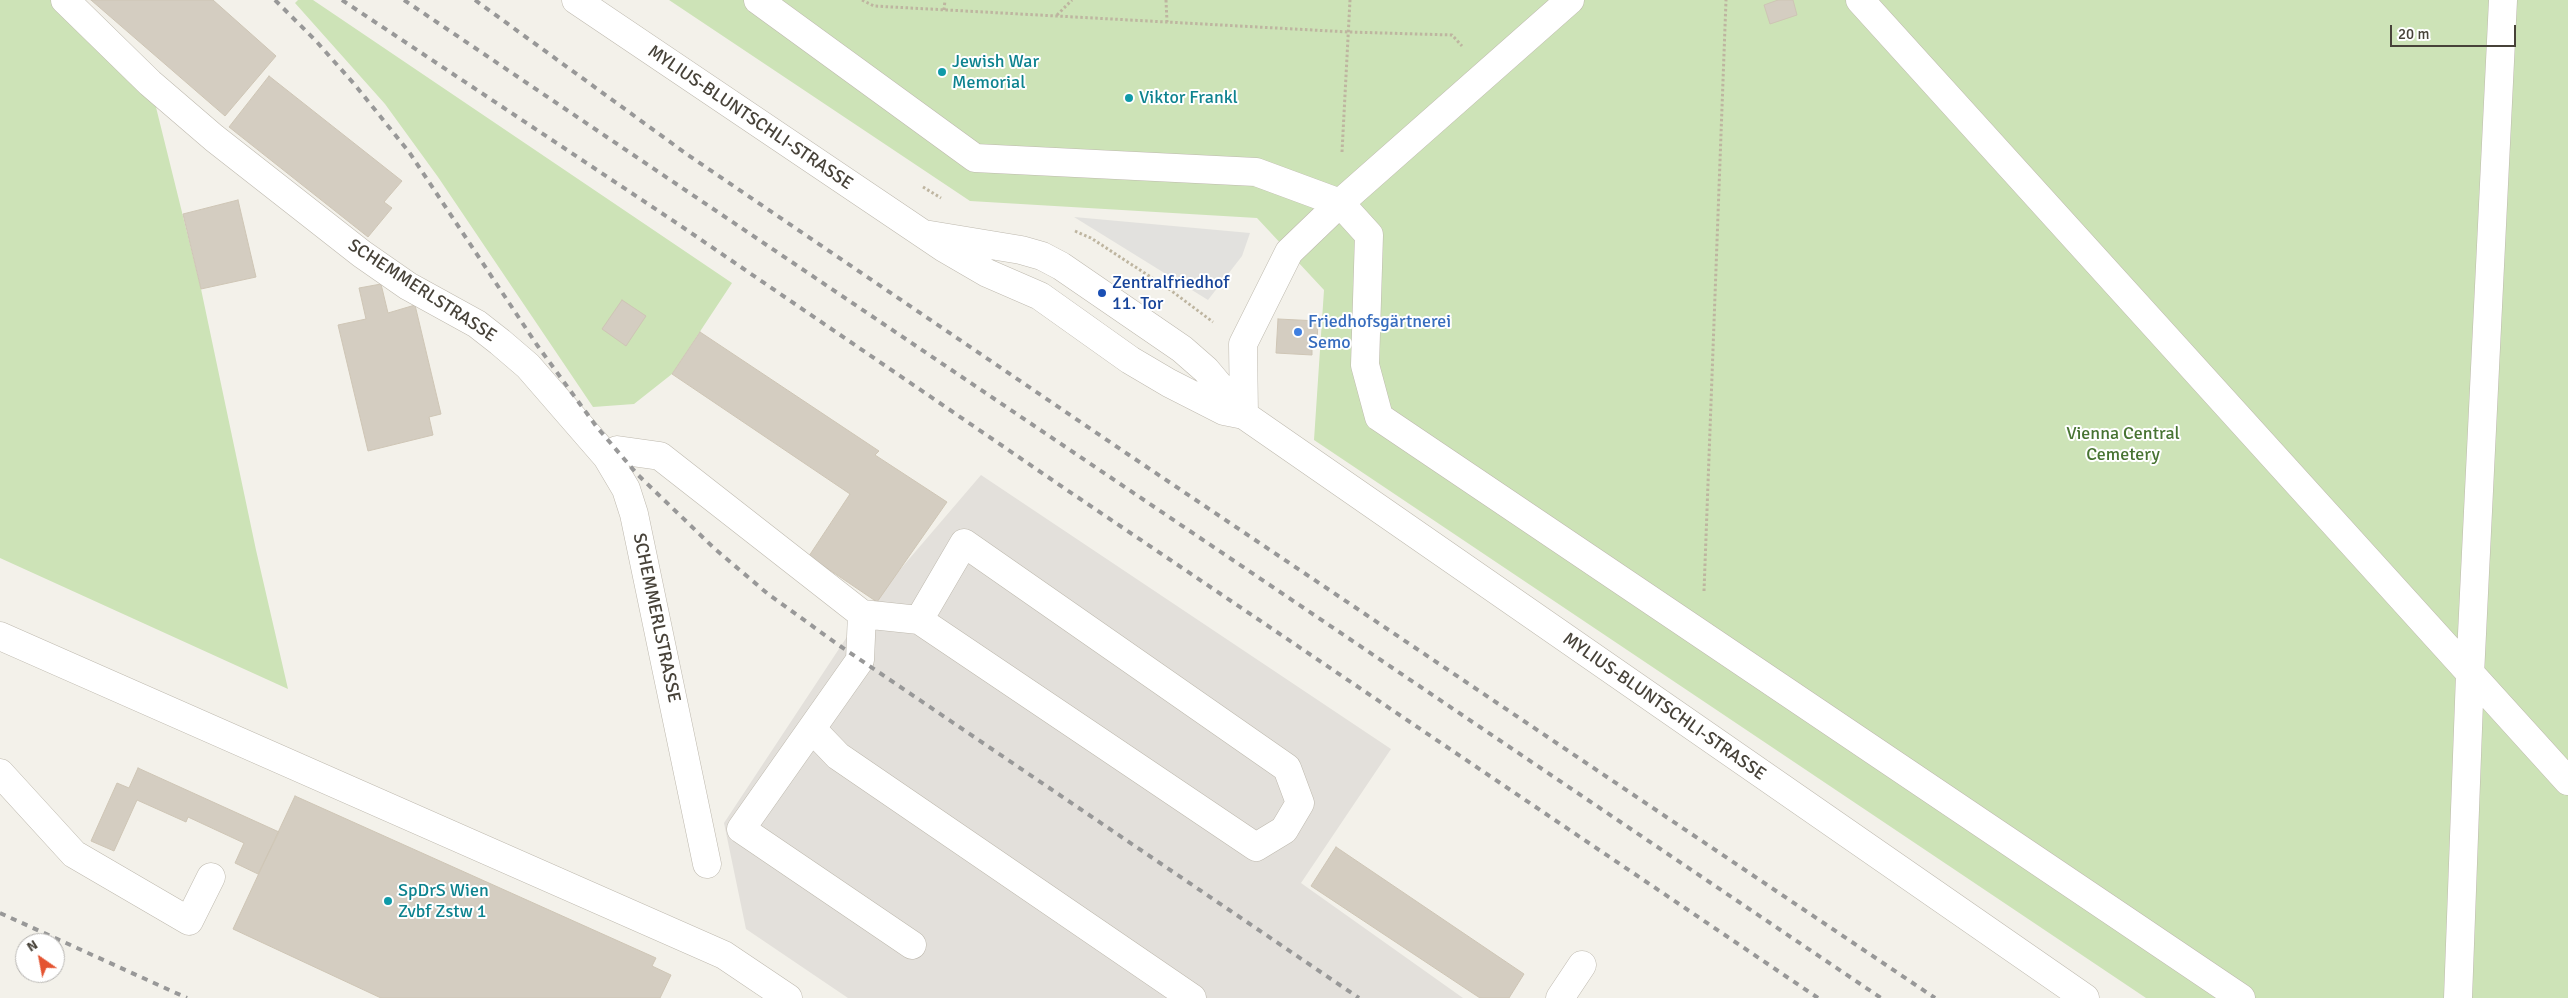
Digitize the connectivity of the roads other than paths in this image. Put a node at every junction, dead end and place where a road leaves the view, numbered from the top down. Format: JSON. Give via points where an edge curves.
{"nodes":[{"id":1,"x":65,"y":0,"type":"edge"},
{"id":2,"x":576,"y":0,"type":"edge"},
{"id":3,"x":758,"y":0,"type":"edge"},
{"id":4,"x":1570,"y":0,"type":"edge"},
{"id":5,"x":1860,"y":0,"type":"edge"},
{"id":6,"x":2503,"y":0,"type":"edge"},
{"id":7,"x":1340,"y":203,"type":"junction"},
{"id":8,"x":924,"y":234,"type":"junction"},
{"id":9,"x":1244,"y":416,"type":"junction"},
{"id":10,"x":607,"y":457,"type":"junction"},
{"id":11,"x":862,"y":614,"type":"junction"},
{"id":12,"x":919,"y":620,"type":"junction"},
{"id":13,"x":0,"y":636,"type":"edge"},
{"id":14,"x":2470,"y":675,"type":"junction"},
{"id":15,"x":813,"y":730,"type":"junction"},
{"id":16,"x":0,"y":773,"type":"edge"},
{"id":17,"x":2568,"y":781,"type":"edge"},
{"id":18,"x":707,"y":864,"type":"dead end"},
{"id":19,"x":211,"y":877,"type":"dead end"},
{"id":20,"x":912,"y":945,"type":"dead end"},
{"id":21,"x":1582,"y":965,"type":"dead end"},
{"id":22,"x":788,"y":998,"type":"edge"},
{"id":23,"x":1192,"y":998,"type":"edge"},
{"id":24,"x":1560,"y":998,"type":"edge"},
{"id":25,"x":2085,"y":998,"type":"edge"},
{"id":26,"x":2241,"y":998,"type":"edge"},
{"id":27,"x":2458,"y":998,"type":"edge"}],
"edges":[{"from":1,"to":10,"type":"street","name":"SCHEMMERLSTRASSE","via":[[150,83],[222,144],[362,254],[408,286],[477,324],[500,342],[528,366]]},
{"from":2,"to":8,"type":"street","name":"MYLIUS-BLUNTSCHLI-STRASSE"},
{"from":3,"to":7,"type":"street","via":[[975,158],[1256,172]]},
{"from":4,"to":7,"type":"street"},
{"from":5,"to":14,"type":"street"},
{"from":6,"to":14,"type":"street"},
{"from":7,"to":9,"type":"street","via":[[1288,252],[1243,344]]},
{"from":7,"to":26,"type":"street","via":[[1369,235],[1365,365],[1379,417]]},
{"from":8,"to":9,"type":"street","name":"MYLIUS-BLUNTSCHLI-STRASSE","via":[[987,273],[1040,296],[1130,360],[1169,383],[1224,411]]},
{"from":8,"to":9,"type":"street","name":"MYLIUS-BLUNTSCHLI-STRASSE","via":[[1021,250],[1061,266],[1182,349],[1206,370]]},
{"from":9,"to":25,"type":"street","name":"MYLIUS-BLUNTSCHLI-STRASSE"},
{"from":10,"to":11,"type":"street","via":[[617,450],[660,456]]},
{"from":10,"to":18,"type":"street","name":"SCHEMMERLSTRASSE","via":[[626,489],[634,514]]},
{"from":11,"to":12,"type":"street"},
{"from":11,"to":15,"type":"street","via":[[860,660]]},
{"from":12,"to":12,"type":"street","via":[[1256,847],[1284,830],[1300,804],[1287,768],[964,542]]},
{"from":13,"to":22,"type":"street","via":[[724,955]]},
{"from":14,"to":17,"type":"street"},
{"from":14,"to":27,"type":"street"},
{"from":15,"to":20,"type":"street","via":[[741,829]]},
{"from":15,"to":23,"type":"street","via":[[838,756]]},
{"from":16,"to":19,"type":"street","via":[[74,854],[189,920]]},
{"from":21,"to":24,"type":"street"}]}
